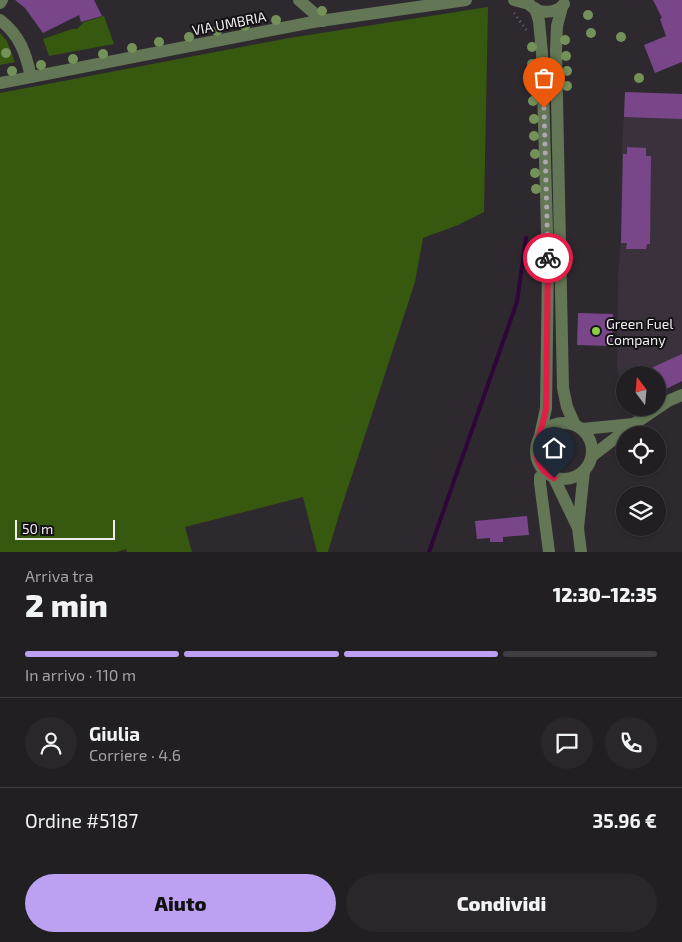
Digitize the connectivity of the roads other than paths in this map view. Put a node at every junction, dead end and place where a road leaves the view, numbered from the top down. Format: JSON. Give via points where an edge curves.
{"nodes":[{"id":1,"x":2,"y":0,"type":"edge"},
{"id":2,"x":299,"y":0,"type":"edge"},
{"id":3,"x":466,"y":0,"type":"edge"},
{"id":4,"x":514,"y":0,"type":"edge"},
{"id":5,"x":0,"y":3,"type":"edge"},
{"id":6,"x":564,"y":3,"type":"edge"},
{"id":7,"x":530,"y":4,"type":"edge"},
{"id":8,"x":0,"y":20,"type":"edge"},
{"id":9,"x":323,"y":21,"type":"junction"},
{"id":10,"x":31,"y":77,"type":"junction"},
{"id":11,"x":0,"y":83,"type":"edge"},
{"id":12,"x":682,"y":395,"type":"edge"},
{"id":13,"x":634,"y":424,"type":"junction"},
{"id":14,"x":579,"y":427,"type":"junction"},
{"id":15,"x":540,"y":436,"type":"junction"},
{"id":16,"x":592,"y":456,"type":"junction"},
{"id":17,"x":584,"y":471,"type":"junction"},
{"id":18,"x":549,"y":475,"type":"junction"},
{"id":19,"x":578,"y":528,"type":"junction"},
{"id":20,"x":549,"y":552,"type":"edge"},
{"id":21,"x":581,"y":552,"type":"edge"}],
"edges":[{"from":1,"to":5,"type":"street"},
{"from":2,"to":9,"type":"street"},
{"from":3,"to":9,"type":"street","name":"VIA UMBRIA"},
{"from":4,"to":7,"type":"street"},
{"from":6,"to":7,"type":"street","via":[[554,12]]},
{"from":6,"to":14,"type":"street","via":[[556,50],[563,388],[567,407]]},
{"from":7,"to":15,"type":"street","via":[[539,21],[542,53],[548,266],[546,408]]},
{"from":8,"to":10,"type":"street","via":[[23,46]]},
{"from":9,"to":10,"type":"street","name":"VIA UMBRIA"},
{"from":10,"to":11,"type":"street","name":"VIA UMBRIA"},
{"from":12,"to":13,"type":"street"},
{"from":13,"to":14,"type":"street"},
{"from":13,"to":16,"type":"street"},
{"from":14,"to":15,"type":"street","via":[[566,422],[556,424]]},
{"from":14,"to":16,"type":"street","via":[[590,440]]},
{"from":15,"to":18,"type":"street","via":[[536,455]]},
{"from":16,"to":17,"type":"street"},
{"from":17,"to":18,"type":"street","via":[[570,479]]},
{"from":17,"to":19,"type":"street"},
{"from":18,"to":19,"type":"street"},
{"from":18,"to":20,"type":"street","via":[[540,477]]},
{"from":19,"to":21,"type":"street"}]}
